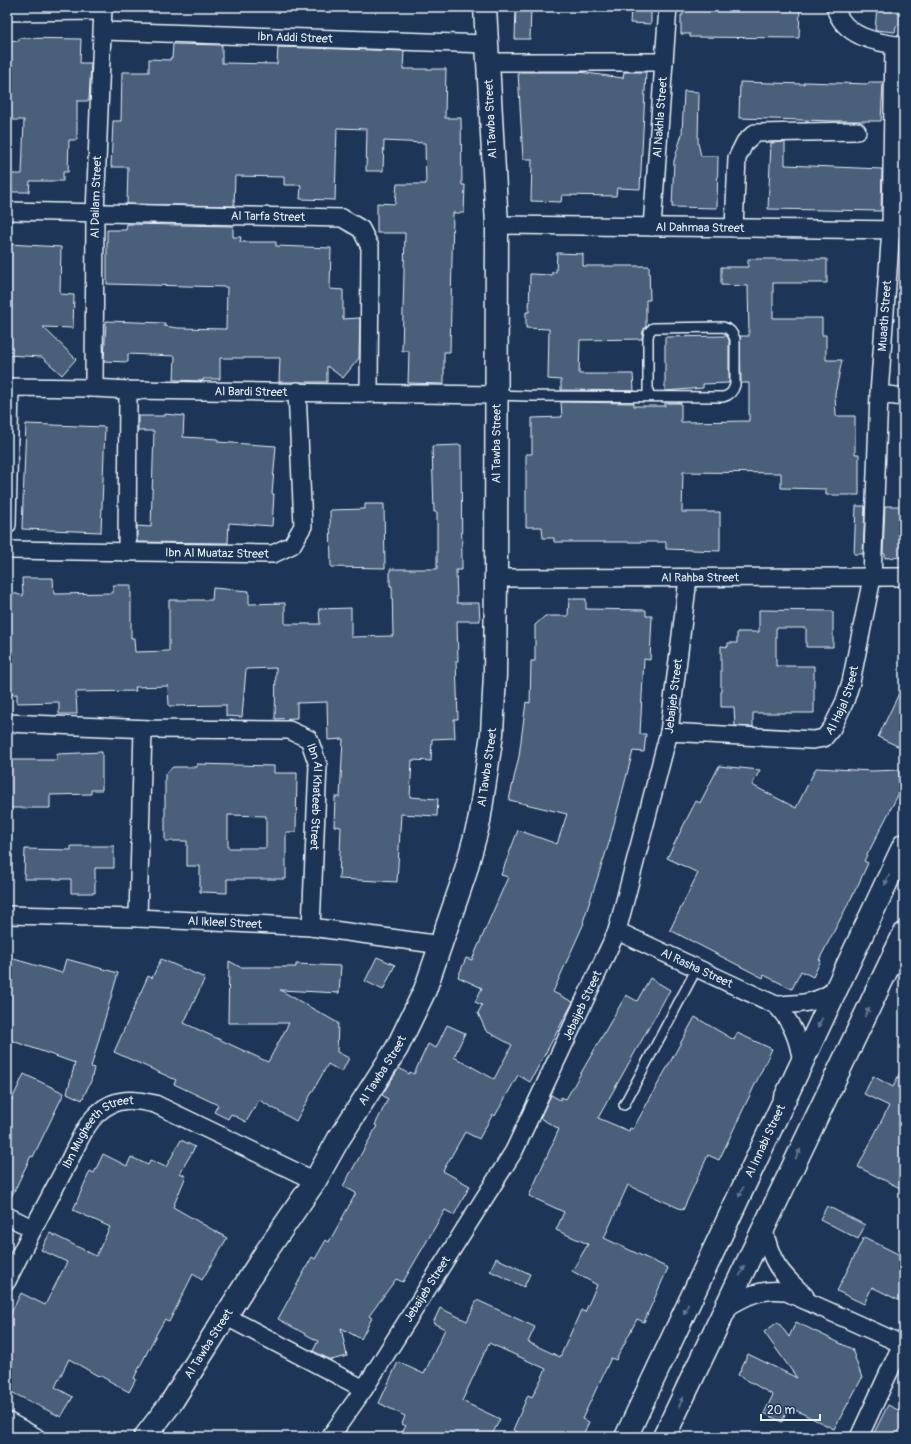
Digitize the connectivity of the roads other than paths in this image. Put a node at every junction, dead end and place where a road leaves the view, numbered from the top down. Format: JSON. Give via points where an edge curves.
{"nodes":[{"id":1,"x":484,"y":7,"type":"edge"},
{"id":2,"x":668,"y":7,"type":"edge"},
{"id":3,"x":836,"y":7,"type":"edge"},
{"id":4,"x":103,"y":9,"type":"edge"},
{"id":5,"x":7,"y":12,"type":"edge"},
{"id":6,"x":103,"y":31,"type":"junction"},
{"id":7,"x":901,"y":42,"type":"edge"},
{"id":8,"x":488,"y":53,"type":"junction"},
{"id":9,"x":664,"y":62,"type":"junction"},
{"id":10,"x":857,"y":131,"type":"dead end"},
{"id":11,"x":7,"y":212,"type":"edge"},
{"id":12,"x":95,"y":214,"type":"junction"},
{"id":13,"x":497,"y":225,"type":"junction"},
{"id":14,"x":652,"y":227,"type":"junction"},
{"id":15,"x":734,"y":228,"type":"junction"},
{"id":16,"x":898,"y":229,"type":"edge"},
{"id":17,"x":8,"y":387,"type":"edge"},
{"id":18,"x":94,"y":388,"type":"junction"},
{"id":19,"x":128,"y":390,"type":"junction"},
{"id":20,"x":297,"y":391,"type":"junction"},
{"id":21,"x":370,"y":392,"type":"junction"},
{"id":22,"x":879,"y":394,"type":"junction"},
{"id":23,"x":495,"y":395,"type":"junction"},
{"id":24,"x":648,"y":396,"type":"junction"},
{"id":25,"x":904,"y":397,"type":"edge"},
{"id":26,"x":7,"y":525,"type":"edge"},
{"id":27,"x":7,"y":550,"type":"edge"},
{"id":28,"x":127,"y":553,"type":"junction"},
{"id":29,"x":904,"y":577,"type":"edge"},
{"id":30,"x":496,"y":578,"type":"junction"},
{"id":31,"x":688,"y":578,"type":"junction"},
{"id":32,"x":872,"y":578,"type":"junction"},
{"id":33,"x":7,"y":723,"type":"edge"},
{"id":34,"x":143,"y":729,"type":"junction"},
{"id":35,"x":669,"y":732,"type":"junction"},
{"id":36,"x":904,"y":845,"type":"edge"},
{"id":37,"x":7,"y":915,"type":"edge"},
{"id":38,"x":138,"y":918,"type":"junction"},
{"id":39,"x":312,"y":927,"type":"junction"},
{"id":40,"x":617,"y":931,"type":"junction"},
{"id":41,"x":904,"y":934,"type":"edge"},
{"id":42,"x":440,"y":945,"type":"junction"},
{"id":43,"x":697,"y":968,"type":"junction"},
{"id":44,"x":837,"y":988,"type":"junction"},
{"id":45,"x":776,"y":1005,"type":"junction"},
{"id":46,"x":802,"y":1062,"type":"junction"},
{"id":47,"x":624,"y":1105,"type":"dead end"},
{"id":48,"x":315,"y":1181,"type":"junction"},
{"id":49,"x":7,"y":1216,"type":"edge"},
{"id":50,"x":763,"y":1226,"type":"junction"},
{"id":51,"x":32,"y":1228,"type":"junction"},
{"id":52,"x":7,"y":1281,"type":"edge"},
{"id":53,"x":812,"y":1303,"type":"junction"},
{"id":54,"x":724,"y":1309,"type":"junction"},
{"id":55,"x":225,"y":1316,"type":"junction"},
{"id":56,"x":903,"y":1345,"type":"edge"},
{"id":57,"x":364,"y":1388,"type":"junction"},
{"id":58,"x":7,"y":1421,"type":"edge"},
{"id":59,"x":36,"y":1437,"type":"edge"},
{"id":60,"x":145,"y":1437,"type":"edge"},
{"id":61,"x":330,"y":1437,"type":"edge"},
{"id":62,"x":626,"y":1437,"type":"edge"},
{"id":63,"x":664,"y":1437,"type":"edge"},
{"id":64,"x":859,"y":1437,"type":"edge"}],
"edges":[{"from":1,"to":8,"type":"street","name":"Al Tawba Street"},
{"from":2,"to":9,"type":"street","name":"Al Nakhla Street"},
{"from":3,"to":7,"type":"street","via":[[837,15],[847,27],[861,37]]},
{"from":4,"to":5,"type":"street"},
{"from":4,"to":6,"type":"street","name":"Al Dailam Street"},
{"from":6,"to":8,"type":"street","name":"Ibn Addi Street"},
{"from":6,"to":12,"type":"street","name":"Al Dailam Street"},
{"from":7,"to":16,"type":"street","name":"Muaath Street"},
{"from":8,"to":9,"type":"street","name":"Ibn Addi Street"},
{"from":8,"to":13,"type":"street","name":"Al Tawba Street"},
{"from":9,"to":14,"type":"street","name":"Al Nakhla Street"},
{"from":10,"to":15,"type":"street","via":[[755,133],[745,142],[737,158]]},
{"from":11,"to":12,"type":"street","name":"Al Tarfa Street"},
{"from":12,"to":18,"type":"street","name":"Al Dailam Street"},
{"from":12,"to":21,"type":"street","name":"Al Tarfa Street","via":[[342,218],[361,229],[370,247]]},
{"from":13,"to":14,"type":"street","name":"Al Dahmaa Street"},
{"from":13,"to":23,"type":"street","name":"Al Tawba Street"},
{"from":14,"to":15,"type":"street","name":"Al Dahmaa Street"},
{"from":15,"to":16,"type":"street","name":"Al Dahmaa Street"},
{"from":16,"to":22,"type":"street","name":"Muaath Street"},
{"from":17,"to":18,"type":"street","name":"Al Bardi Street"},
{"from":17,"to":26,"type":"street"},
{"from":18,"to":19,"type":"street","name":"Al Bardi Street"},
{"from":19,"to":20,"type":"street","name":"Al Bardi Street"},
{"from":19,"to":28,"type":"street"},
{"from":20,"to":21,"type":"street","name":"Al Bardi Street"},
{"from":20,"to":28,"type":"street","name":"Ibn Al Muataz Street","via":[[303,526],[292,545],[272,554]]},
{"from":21,"to":23,"type":"street","name":"Al Bardi Street"},
{"from":22,"to":25,"type":"street"},
{"from":22,"to":32,"type":"street","name":"Muaath Street"},
{"from":23,"to":24,"type":"lane"},
{"from":23,"to":30,"type":"street","name":"Al Tawba Street"},
{"from":24,"to":24,"type":"lane","via":[[729,395],[735,385],[733,333],[723,327],[654,328],[649,332],[648,338]]},
{"from":27,"to":28,"type":"street","name":"Ibn Al Muataz Street"},
{"from":29,"to":32,"type":"street","name":"Al Rahba Street"},
{"from":30,"to":31,"type":"street","name":"Al Rahba Street"},
{"from":30,"to":42,"type":"street","name":"Al Tawba Street","via":[[492,734],[485,790],[464,877]]},
{"from":31,"to":32,"type":"street","name":"Al Rahba Street"},
{"from":31,"to":35,"type":"street","name":"Jebaijeb Street"},
{"from":32,"to":35,"type":"street","name":"Al Hajal Street","via":[[851,682],[832,728],[824,738],[813,740]]},
{"from":33,"to":34,"type":"street","name":"Ibn Al Khateeb Street"},
{"from":34,"to":38,"type":"street"},
{"from":34,"to":39,"type":"street","name":"Ibn Al Khateeb Street","via":[[289,730],[309,739],[318,765]]},
{"from":35,"to":40,"type":"street","name":"Jebaijeb Street"},
{"from":36,"to":44,"type":"street","name":"Al Innabi Street","one_way":true},
{"from":37,"to":38,"type":"street","name":"Al Ikleel Street"},
{"from":38,"to":39,"type":"street","name":"Al Ikleel Street"},
{"from":39,"to":42,"type":"street","name":"Al Ikleel Street"},
{"from":40,"to":43,"type":"street","name":"Al Rasha Street"},
{"from":40,"to":57,"type":"street","name":"Jebaijeb Street","via":[[514,1151]]},
{"from":50,"to":41,"type":"street","one_way":true},
{"from":42,"to":48,"type":"street","name":"Al Tawba Street","via":[[426,990],[397,1048]]},
{"from":43,"to":45,"type":"street","name":"Al Rasha Street"},
{"from":43,"to":47,"type":"lane"},
{"from":44,"to":45,"type":"street","name":"Al Rasha Street","via":[[817,1001]]},
{"from":44,"to":46,"type":"street","name":"Al Innabi Street","one_way":true},
{"from":45,"to":46,"type":"street","name":"Al Rasha Street","via":[[797,1034]]},
{"from":46,"to":62,"type":"street","name":"Al Innabi Street","one_way":true},
{"from":48,"to":51,"type":"street","name":"Ibn Mugheeth Street","via":[[155,1104],[132,1099],[114,1103],[98,1113],[87,1128]]},
{"from":48,"to":55,"type":"street","name":"Al Tawba Street"},
{"from":49,"to":51,"type":"street"},
{"from":50,"to":53,"type":"street","via":[[772,1258],[779,1270]]},
{"from":54,"to":50,"type":"street","one_way":true},
{"from":51,"to":52,"type":"street","name":"Ibn Mugheeth Street"},
{"from":53,"to":54,"type":"street","via":[[784,1291],[770,1289],[743,1298]]},
{"from":53,"to":56,"type":"street"},
{"from":63,"to":54,"type":"street","one_way":true},
{"from":55,"to":57,"type":"street"},
{"from":55,"to":60,"type":"street","name":"Al Tawba Street","via":[[172,1403]]},
{"from":56,"to":64,"type":"street"},
{"from":57,"to":61,"type":"street","name":"Jebaijeb Street"},
{"from":58,"to":59,"type":"street"}]}
